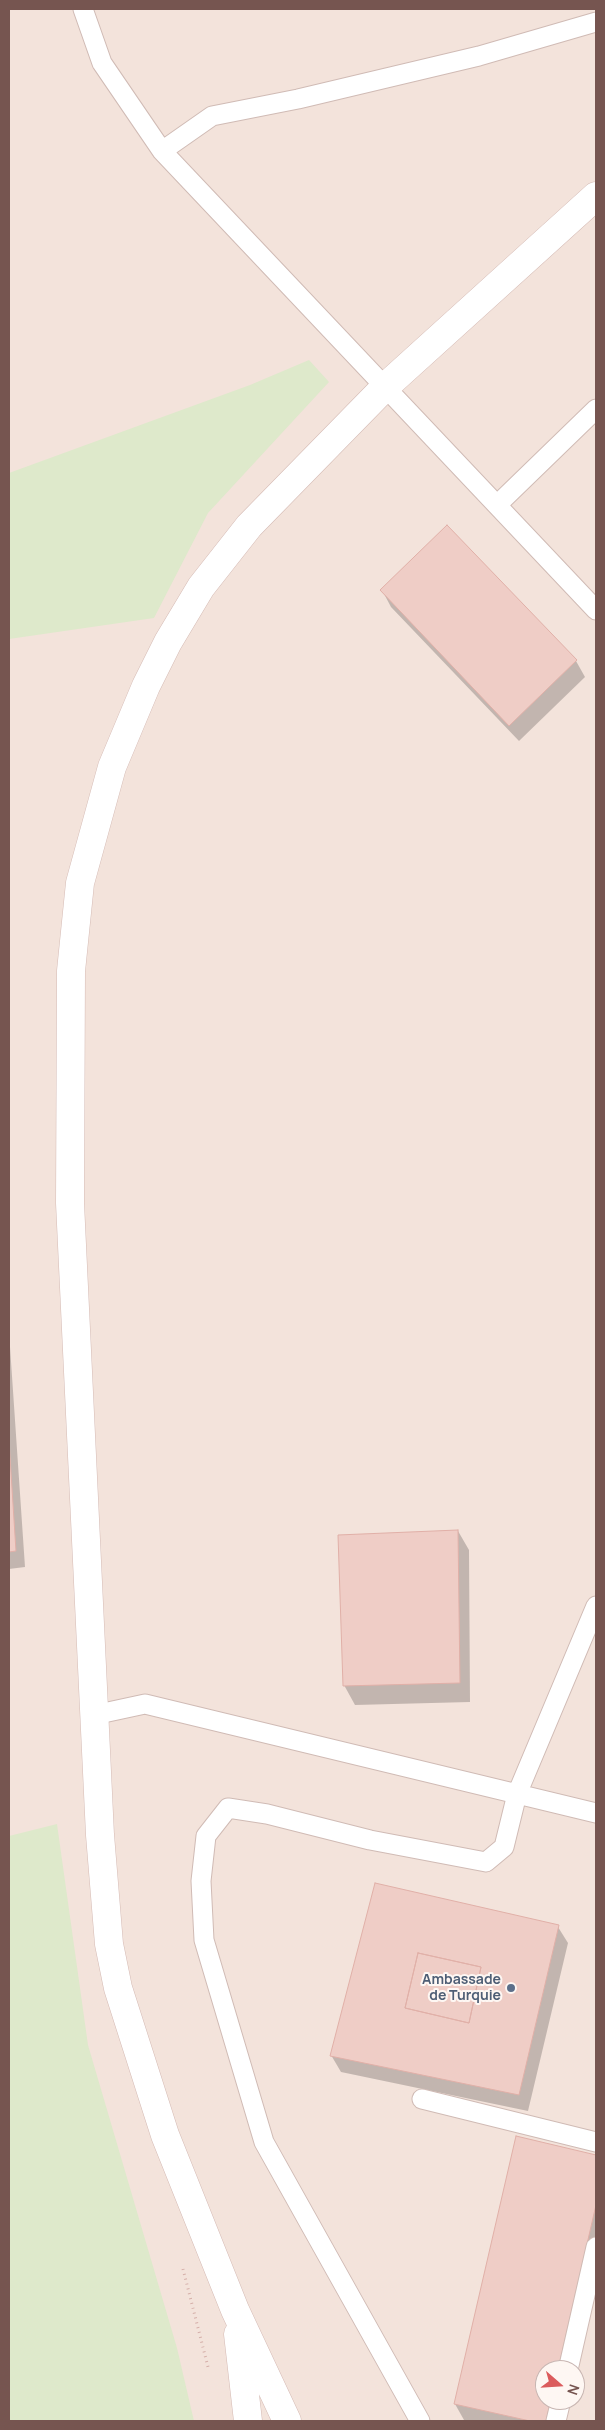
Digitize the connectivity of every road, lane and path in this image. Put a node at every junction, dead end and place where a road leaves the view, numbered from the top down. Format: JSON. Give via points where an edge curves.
{"nodes":[{"id":1,"x":83,"y":9,"type":"edge"},
{"id":2,"x":596,"y":22,"type":"edge"},
{"id":3,"x":162,"y":152,"type":"junction"},
{"id":4,"x":596,"y":196,"type":"edge"},
{"id":5,"x":385,"y":387,"type":"junction"},
{"id":6,"x":596,"y":409,"type":"edge"},
{"id":7,"x":497,"y":506,"type":"junction"},
{"id":8,"x":596,"y":610,"type":"edge"},
{"id":9,"x":596,"y":1606,"type":"edge"},
{"id":10,"x":94,"y":1715,"type":"junction"},
{"id":11,"x":517,"y":1794,"type":"junction"},
{"id":12,"x":596,"y":1813,"type":"edge"},
{"id":13,"x":422,"y":2099,"type":"dead end"},
{"id":14,"x":596,"y":2142,"type":"edge"},
{"id":15,"x":596,"y":2246,"type":"edge"},
{"id":16,"x":235,"y":2310,"type":"junction"},
{"id":17,"x":570,"y":2360,"type":"edge"},
{"id":18,"x":248,"y":2421,"type":"edge"},
{"id":19,"x":287,"y":2421,"type":"edge"},
{"id":20,"x":420,"y":2421,"type":"edge"}],
"edges":[{"from":1,"to":3,"type":"lane","via":[[102,63]]},
{"from":2,"to":3,"type":"lane","via":[[479,56],[212,116]]},
{"from":3,"to":5,"type":"lane"},
{"from":4,"to":5,"type":"main road"},
{"from":5,"to":7,"type":"lane"},
{"from":5,"to":10,"type":"main road","via":[[249,526],[196,595],[168,642],[112,767],[80,883],[71,971],[70,1203]]},
{"from":6,"to":7,"type":"lane"},
{"from":7,"to":8,"type":"lane"},
{"from":9,"to":11,"type":"lane"},
{"from":10,"to":11,"type":"lane","via":[[145,1704]]},
{"from":10,"to":16,"type":"main road","via":[[105,1903],[118,1988],[164,2135]]},
{"from":11,"to":12,"type":"lane"},
{"from":11,"to":20,"type":"lane","via":[[504,1847],[486,1862],[228,1808],[206,1836],[201,1881],[204,1940],[264,2142]]},
{"from":13,"to":14,"type":"lane"},
{"from":15,"to":17,"type":"lane"},
{"from":16,"to":18,"type":"main road"},
{"from":16,"to":19,"type":"main road"}]}
